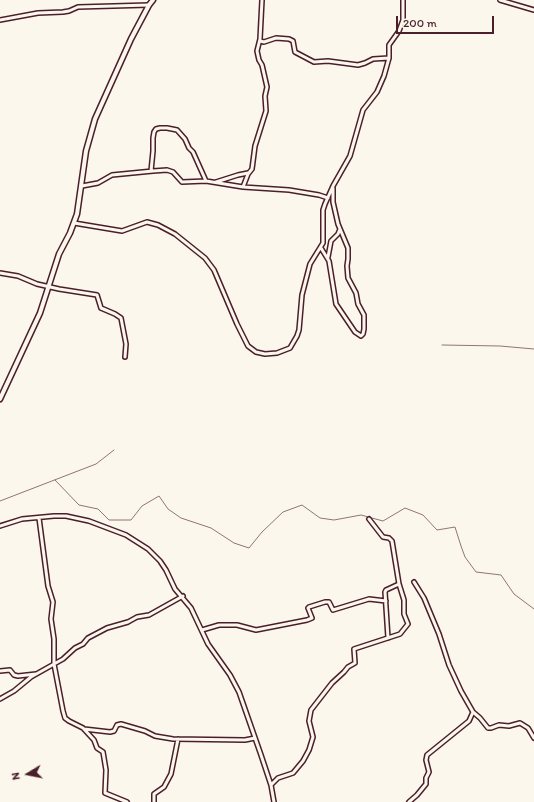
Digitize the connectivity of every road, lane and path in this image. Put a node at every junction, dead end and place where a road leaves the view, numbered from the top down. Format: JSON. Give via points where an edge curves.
{"nodes":[{"id":1,"x":153,"y":0,"type":"edge"},
{"id":2,"x":262,"y":0,"type":"edge"},
{"id":3,"x":403,"y":0,"type":"edge"},
{"id":4,"x":500,"y":0,"type":"edge"},
{"id":5,"x":149,"y":5,"type":"junction"},
{"id":6,"x":534,"y":10,"type":"edge"},
{"id":7,"x":0,"y":20,"type":"edge"},
{"id":8,"x":260,"y":41,"type":"junction"},
{"id":9,"x":390,"y":58,"type":"junction"},
{"id":10,"x":151,"y":171,"type":"junction"},
{"id":11,"x":248,"y":173,"type":"junction"},
{"id":12,"x":206,"y":181,"type":"junction"},
{"id":13,"x":216,"y":182,"type":"junction"},
{"id":14,"x":82,"y":186,"type":"junction"},
{"id":15,"x":333,"y":186,"type":"junction"},
{"id":16,"x":243,"y":187,"type":"junction"},
{"id":17,"x":328,"y":198,"type":"junction"},
{"id":18,"x":74,"y":223,"type":"junction"},
{"id":19,"x":340,"y":229,"type":"junction"},
{"id":20,"x":321,"y":248,"type":"junction"},
{"id":21,"x":328,"y":259,"type":"junction"},
{"id":22,"x":0,"y":273,"type":"edge"},
{"id":23,"x":49,"y":286,"type":"junction"},
{"id":24,"x":125,"y":357,"type":"dead end"},
{"id":25,"x":0,"y":398,"type":"edge"},
{"id":26,"x":39,"y":518,"type":"junction"},
{"id":27,"x":369,"y":519,"type":"dead end"},
{"id":28,"x":0,"y":526,"type":"edge"},
{"id":29,"x":414,"y":582,"type":"dead end"},
{"id":30,"x":399,"y":584,"type":"junction"},
{"id":31,"x":182,"y":596,"type":"junction"},
{"id":32,"x":386,"y":601,"type":"junction"},
{"id":33,"x":202,"y":630,"type":"junction"},
{"id":34,"x":388,"y":638,"type":"junction"},
{"id":35,"x":54,"y":664,"type":"junction"},
{"id":36,"x":0,"y":671,"type":"edge"},
{"id":37,"x":37,"y":674,"type":"junction"},
{"id":38,"x":0,"y":699,"type":"edge"},
{"id":39,"x":473,"y":712,"type":"junction"},
{"id":40,"x":84,"y":729,"type":"junction"},
{"id":41,"x":256,"y":738,"type":"junction"},
{"id":42,"x":534,"y":738,"type":"edge"},
{"id":43,"x":178,"y":740,"type":"junction"},
{"id":44,"x":271,"y":785,"type":"junction"},
{"id":45,"x":127,"y":802,"type":"edge"},
{"id":46,"x":154,"y":802,"type":"edge"},
{"id":47,"x":274,"y":802,"type":"edge"},
{"id":48,"x":409,"y":802,"type":"edge"}],
"edges":[{"from":1,"to":5,"type":"street"},
{"from":2,"to":8,"type":"street"},
{"from":3,"to":9,"type":"street","via":[[403,20],[389,45]]},
{"from":4,"to":6,"type":"street"},
{"from":5,"to":7,"type":"street","via":[[78,7],[69,11],[38,13]]},
{"from":5,"to":14,"type":"street","via":[[128,45],[95,120],[86,152]]},
{"from":8,"to":9,"type":"street","via":[[285,38],[292,40],[295,52],[314,62],[358,65],[373,59]]},
{"from":8,"to":11,"type":"street","via":[[257,51],[268,89],[265,96],[266,111],[255,146],[252,169]]},
{"from":9,"to":15,"type":"street","via":[[377,92],[363,110],[350,156]]},
{"from":10,"to":12,"type":"street","via":[[172,171],[182,182]]},
{"from":10,"to":12,"type":"street","via":[[154,132],[158,128],[167,128],[177,130],[185,139]]},
{"from":10,"to":14,"type":"street","via":[[112,175],[98,183]]},
{"from":11,"to":13,"type":"street"},
{"from":11,"to":16,"type":"street"},
{"from":12,"to":13,"type":"street"},
{"from":13,"to":16,"type":"street"},
{"from":14,"to":18,"type":"street"},
{"from":15,"to":17,"type":"street"},
{"from":15,"to":19,"type":"street","via":[[333,202]]},
{"from":16,"to":17,"type":"street","via":[[290,190]]},
{"from":17,"to":20,"type":"street","via":[[323,210]]},
{"from":18,"to":20,"type":"street","via":[[122,231],[147,222],[175,234],[205,258],[214,270],[245,343],[265,354],[285,351],[293,345],[299,330],[302,295],[310,264]]},
{"from":18,"to":23,"type":"street"},
{"from":19,"to":21,"type":"street","via":[[331,241]]},
{"from":19,"to":21,"type":"street","via":[[349,254],[348,278],[364,315],[361,336],[355,332],[336,304]]},
{"from":20,"to":21,"type":"street"},
{"from":22,"to":23,"type":"street"},
{"from":23,"to":24,"type":"street","via":[[97,296],[101,308],[121,318],[126,344]]},
{"from":23,"to":25,"type":"street","via":[[40,313]]},
{"from":26,"to":28,"type":"street","via":[[22,519]]},
{"from":26,"to":31,"type":"street","via":[[76,518],[126,535],[148,549],[160,561],[175,589]]},
{"from":26,"to":35,"type":"street","via":[[48,586],[53,602],[51,619]]},
{"from":27,"to":30,"type":"street","via":[[383,537],[392,541]]},
{"from":29,"to":39,"type":"street","via":[[424,598],[454,676]]},
{"from":30,"to":32,"type":"street","via":[[385,591]]},
{"from":30,"to":34,"type":"street","via":[[404,596],[404,613],[408,624],[400,634]]},
{"from":31,"to":33,"type":"street"},
{"from":31,"to":35,"type":"street","via":[[149,615],[108,628],[88,638],[84,644]]},
{"from":32,"to":33,"type":"street","via":[[369,599],[333,610],[329,602],[325,602],[308,608],[312,618],[307,620],[256,630],[237,625],[219,625]]},
{"from":32,"to":34,"type":"street"},
{"from":33,"to":41,"type":"street","via":[[208,644],[239,692]]},
{"from":34,"to":44,"type":"street","via":[[354,649],[355,663],[348,666],[332,683],[311,710],[309,721],[312,737],[302,761],[293,773],[278,778]]},
{"from":35,"to":37,"type":"street"},
{"from":35,"to":40,"type":"street","via":[[66,718]]},
{"from":36,"to":37,"type":"street","via":[[10,670],[18,676]]},
{"from":37,"to":38,"type":"street"},
{"from":39,"to":42,"type":"street","via":[[488,728],[520,723],[528,728]]},
{"from":39,"to":48,"type":"street","via":[[469,722],[427,755],[429,772],[426,784]]},
{"from":40,"to":43,"type":"street","via":[[110,732],[121,724]]},
{"from":40,"to":45,"type":"street","via":[[103,754],[106,793]]},
{"from":41,"to":43,"type":"street"},
{"from":41,"to":44,"type":"street"},
{"from":43,"to":46,"type":"street","via":[[171,774],[164,787],[154,794]]},
{"from":44,"to":47,"type":"street"}]}
